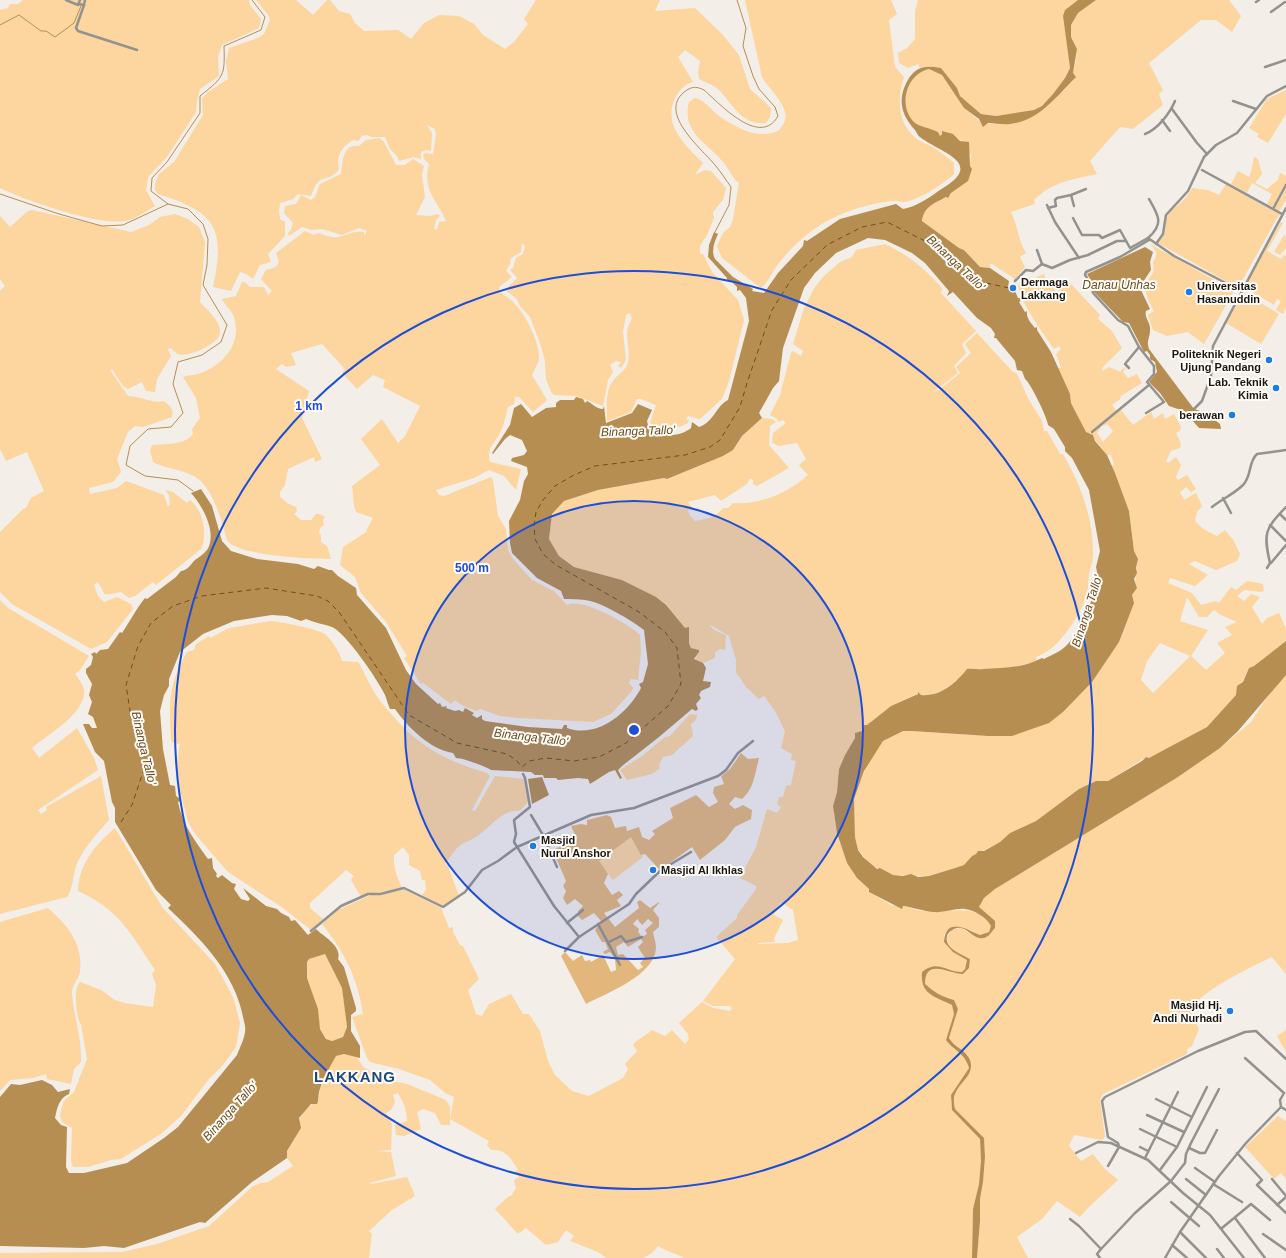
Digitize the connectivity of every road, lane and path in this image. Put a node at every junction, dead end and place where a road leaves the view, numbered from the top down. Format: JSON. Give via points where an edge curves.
{"nodes":[{"id":1,"x":66,"y":0,"type":"edge"},
{"id":2,"x":74,"y":0,"type":"edge"},
{"id":3,"x":85,"y":0,"type":"edge"},
{"id":4,"x":1285,"y":2,"type":"edge"},
{"id":5,"x":80,"y":4,"type":"edge"},
{"id":6,"x":1271,"y":12,"type":"dead end"},
{"id":7,"x":137,"y":50,"type":"dead end"},
{"id":8,"x":1286,"y":60,"type":"edge"},
{"id":9,"x":1265,"y":66,"type":"dead end"},
{"id":10,"x":1286,"y":86,"type":"edge"},
{"id":11,"x":1175,"y":101,"type":"dead end"},
{"id":12,"x":1233,"y":101,"type":"dead end"},
{"id":13,"x":1253,"y":108,"type":"junction"},
{"id":14,"x":1172,"y":109,"type":"junction"},
{"id":15,"x":1162,"y":120,"type":"junction"},
{"id":16,"x":1170,"y":131,"type":"dead end"},
{"id":17,"x":1145,"y":134,"type":"dead end"},
{"id":18,"x":1205,"y":152,"type":"junction"},
{"id":19,"x":1202,"y":170,"type":"dead end"},
{"id":20,"x":1286,"y":185,"type":"edge"},
{"id":21,"x":1086,"y":190,"type":"dead end"},
{"id":22,"x":1071,"y":195,"type":"junction"},
{"id":23,"x":1149,"y":199,"type":"dead end"},
{"id":24,"x":1074,"y":206,"type":"dead end"},
{"id":25,"x":1286,"y":208,"type":"edge"},
{"id":26,"x":1273,"y":209,"type":"junction"},
{"id":27,"x":1282,"y":214,"type":"junction"},
{"id":28,"x":1073,"y":218,"type":"dead end"},
{"id":29,"x":1126,"y":241,"type":"junction"},
{"id":30,"x":1151,"y":241,"type":"junction"},
{"id":31,"x":1037,"y":250,"type":"dead end"},
{"id":32,"x":1079,"y":258,"type":"junction"},
{"id":33,"x":1042,"y":264,"type":"junction"},
{"id":34,"x":1016,"y":281,"type":"dead end"},
{"id":35,"x":1241,"y":291,"type":"junction"},
{"id":36,"x":1139,"y":347,"type":"junction"},
{"id":37,"x":1129,"y":368,"type":"dead end"},
{"id":38,"x":1149,"y":385,"type":"junction"},
{"id":39,"x":1194,"y":409,"type":"dead end"},
{"id":40,"x":1146,"y":413,"type":"dead end"},
{"id":41,"x":1092,"y":432,"type":"dead end"},
{"id":42,"x":1286,"y":450,"type":"edge"},
{"id":43,"x":1223,"y":498,"type":"junction"},
{"id":44,"x":1212,"y":507,"type":"dead end"},
{"id":45,"x":1286,"y":507,"type":"edge"},
{"id":46,"x":1231,"y":512,"type":"dead end"},
{"id":47,"x":1280,"y":514,"type":"junction"},
{"id":48,"x":1286,"y":520,"type":"edge"},
{"id":49,"x":1270,"y":525,"type":"junction"},
{"id":50,"x":1286,"y":541,"type":"edge"},
{"id":51,"x":1286,"y":545,"type":"edge"},
{"id":52,"x":1270,"y":563,"type":"junction"},
{"id":53,"x":1267,"y":568,"type":"dead end"},
{"id":54,"x":753,"y":741,"type":"dead end"},
{"id":55,"x":523,"y":774,"type":"dead end"},
{"id":56,"x":531,"y":815,"type":"dead end"},
{"id":57,"x":544,"y":835,"type":"junction"},
{"id":58,"x":517,"y":847,"type":"junction"},
{"id":59,"x":691,"y":852,"type":"dead end"},
{"id":60,"x":557,"y":867,"type":"dead end"},
{"id":61,"x":582,"y":910,"type":"dead end"},
{"id":62,"x":567,"y":923,"type":"junction"},
{"id":63,"x":598,"y":924,"type":"junction"},
{"id":64,"x":311,"y":931,"type":"dead end"},
{"id":65,"x":579,"y":937,"type":"junction"},
{"id":66,"x":642,"y":937,"type":"dead end"},
{"id":67,"x":609,"y":942,"type":"junction"},
{"id":68,"x":565,"y":950,"type":"dead end"},
{"id":69,"x":620,"y":965,"type":"dead end"},
{"id":70,"x":1245,"y":1058,"type":"dead end"},
{"id":71,"x":1286,"y":1059,"type":"edge"},
{"id":72,"x":1207,"y":1087,"type":"dead end"},
{"id":73,"x":1219,"y":1089,"type":"dead end"},
{"id":74,"x":1178,"y":1092,"type":"dead end"},
{"id":75,"x":1156,"y":1099,"type":"dead end"},
{"id":76,"x":1171,"y":1107,"type":"junction"},
{"id":77,"x":1281,"y":1107,"type":"junction"},
{"id":78,"x":1286,"y":1110,"type":"edge"},
{"id":79,"x":1147,"y":1115,"type":"dead end"},
{"id":80,"x":1192,"y":1117,"type":"junction"},
{"id":81,"x":1163,"y":1122,"type":"junction"},
{"id":82,"x":1140,"y":1129,"type":"dead end"},
{"id":83,"x":1217,"y":1130,"type":"dead end"},
{"id":84,"x":1184,"y":1132,"type":"junction"},
{"id":85,"x":1156,"y":1137,"type":"junction"},
{"id":86,"x":1119,"y":1147,"type":"junction"},
{"id":87,"x":1140,"y":1147,"type":"dead end"},
{"id":88,"x":1177,"y":1147,"type":"junction"},
{"id":89,"x":1189,"y":1148,"type":"junction"},
{"id":90,"x":1148,"y":1151,"type":"junction"},
{"id":91,"x":1076,"y":1153,"type":"dead end"},
{"id":92,"x":1237,"y":1153,"type":"junction"},
{"id":93,"x":1145,"y":1158,"type":"junction"},
{"id":94,"x":1108,"y":1166,"type":"dead end"},
{"id":95,"x":1195,"y":1168,"type":"dead end"},
{"id":96,"x":1160,"y":1170,"type":"junction"},
{"id":97,"x":1186,"y":1179,"type":"dead end"},
{"id":98,"x":1272,"y":1179,"type":"dead end"},
{"id":99,"x":1171,"y":1181,"type":"junction"},
{"id":100,"x":1214,"y":1183,"type":"junction"},
{"id":101,"x":1206,"y":1195,"type":"junction"},
{"id":102,"x":1286,"y":1197,"type":"edge"},
{"id":103,"x":1171,"y":1202,"type":"dead end"},
{"id":104,"x":1242,"y":1202,"type":"dead end"},
{"id":105,"x":1277,"y":1205,"type":"junction"},
{"id":106,"x":1199,"y":1206,"type":"junction"},
{"id":107,"x":1286,"y":1213,"type":"edge"},
{"id":108,"x":1189,"y":1218,"type":"junction"},
{"id":109,"x":1235,"y":1218,"type":"junction"},
{"id":110,"x":1070,"y":1219,"type":"dead end"},
{"id":111,"x":1270,"y":1220,"type":"dead end"},
{"id":112,"x":1199,"y":1226,"type":"dead end"},
{"id":113,"x":1222,"y":1228,"type":"junction"},
{"id":114,"x":1180,"y":1232,"type":"junction"},
{"id":115,"x":1263,"y":1234,"type":"dead end"},
{"id":116,"x":1172,"y":1245,"type":"junction"},
{"id":117,"x":1101,"y":1249,"type":"junction"},
{"id":118,"x":1217,"y":1249,"type":"dead end"},
{"id":119,"x":1286,"y":1250,"type":"edge"},
{"id":120,"x":1100,"y":1258,"type":"edge"},
{"id":121,"x":1165,"y":1258,"type":"edge"},
{"id":122,"x":1187,"y":1258,"type":"edge"},
{"id":123,"x":1206,"y":1258,"type":"edge"},
{"id":124,"x":1224,"y":1258,"type":"edge"},
{"id":125,"x":1244,"y":1258,"type":"edge"},
{"id":126,"x":1265,"y":1258,"type":"edge"}],
"edges":[{"from":1,"to":5,"type":"street"},
{"from":2,"to":5,"type":"street"},
{"from":3,"to":5,"type":"street"},
{"from":4,"to":6,"type":"street"},
{"from":5,"to":7,"type":"street","via":[[76,28],[78,32]]},
{"from":8,"to":9,"type":"street"},
{"from":10,"to":13,"type":"street","via":[[1267,96]]},
{"from":11,"to":14,"type":"street"},
{"from":12,"to":13,"type":"street"},
{"from":13,"to":18,"type":"street","via":[[1237,133]]},
{"from":14,"to":15,"type":"street"},
{"from":14,"to":18,"type":"street"},
{"from":15,"to":16,"type":"street"},
{"from":15,"to":17,"type":"street"},
{"from":18,"to":30,"type":"street","via":[[1188,191],[1167,213],[1163,234]]},
{"from":19,"to":26,"type":"street"},
{"from":20,"to":26,"type":"street"},
{"from":21,"to":22,"type":"street"},
{"from":22,"to":24,"type":"street"},
{"from":22,"to":32,"type":"street","via":[[1057,198],[1056,206],[1048,207]]},
{"from":23,"to":30,"type":"street","via":[[1158,223]]},
{"from":25,"to":27,"type":"street"},
{"from":26,"to":27,"type":"street"},
{"from":27,"to":35,"type":"street"},
{"from":28,"to":29,"type":"street","via":[[1082,235],[1099,235],[1102,238],[1120,230]]},
{"from":29,"to":30,"type":"street","via":[[1131,248]]},
{"from":29,"to":32,"type":"street","via":[[1116,241]]},
{"from":30,"to":35,"type":"street"},
{"from":30,"to":36,"type":"street","via":[[1085,274],[1092,285],[1093,293],[1118,320],[1128,326]]},
{"from":31,"to":33,"type":"street"},
{"from":32,"to":33,"type":"street","via":[[1056,267],[1049,268]]},
{"from":33,"to":34,"type":"street","via":[[1033,271],[1026,270]]},
{"from":35,"to":39,"type":"street","via":[[1213,346],[1211,376],[1202,401]]},
{"from":36,"to":37,"type":"street","via":[[1125,364]]},
{"from":36,"to":38,"type":"street","via":[[1155,368],[1154,374],[1147,381]]},
{"from":38,"to":40,"type":"street","via":[[1164,402]]},
{"from":38,"to":41,"type":"street"},
{"from":42,"to":43,"type":"street","via":[[1257,454],[1252,460],[1249,476],[1243,485]]},
{"from":43,"to":44,"type":"street"},
{"from":43,"to":46,"type":"street"},
{"from":45,"to":47,"type":"street"},
{"from":47,"to":48,"type":"street"},
{"from":47,"to":49,"type":"street"},
{"from":49,"to":50,"type":"street"},
{"from":49,"to":52,"type":"street","via":[[1266,536]]},
{"from":51,"to":52,"type":"street"},
{"from":52,"to":53,"type":"street"},
{"from":54,"to":57,"type":"street","via":[[738,753],[726,770],[718,776],[634,808],[591,815]]},
{"from":55,"to":58,"type":"street","via":[[530,807],[514,820],[514,840]]},
{"from":56,"to":57,"type":"street"},
{"from":57,"to":58,"type":"street"},
{"from":57,"to":60,"type":"street"},
{"from":58,"to":62,"type":"street","via":[[548,898]]},
{"from":58,"to":64,"type":"street","via":[[498,862],[482,870],[465,892],[443,906],[404,888],[368,894],[341,906]]},
{"from":59,"to":63,"type":"street","via":[[661,870],[629,904]]},
{"from":61,"to":62,"type":"street"},
{"from":62,"to":65,"type":"street"},
{"from":63,"to":65,"type":"street"},
{"from":63,"to":67,"type":"street"},
{"from":65,"to":68,"type":"street"},
{"from":66,"to":67,"type":"street","via":[[626,942],[621,936]]},
{"from":67,"to":69,"type":"street"},
{"from":70,"to":77,"type":"street","via":[[1284,1093],[1280,1100]]},
{"from":71,"to":86,"type":"street","via":[[1256,1031],[1245,1032],[1198,1051],[1105,1097],[1102,1101],[1108,1137],[1118,1143]]},
{"from":72,"to":80,"type":"street"},
{"from":73,"to":89,"type":"street"},
{"from":74,"to":76,"type":"street"},
{"from":75,"to":76,"type":"street"},
{"from":76,"to":80,"type":"street"},
{"from":76,"to":81,"type":"street"},
{"from":77,"to":78,"type":"street"},
{"from":77,"to":92,"type":"street"},
{"from":79,"to":81,"type":"street"},
{"from":80,"to":84,"type":"street"},
{"from":81,"to":84,"type":"street"},
{"from":81,"to":85,"type":"street"},
{"from":82,"to":85,"type":"street"},
{"from":83,"to":89,"type":"street","via":[[1205,1153]]},
{"from":84,"to":88,"type":"street"},
{"from":85,"to":88,"type":"street"},
{"from":85,"to":90,"type":"street"},
{"from":86,"to":91,"type":"street","via":[[1111,1142],[1098,1142]]},
{"from":86,"to":93,"type":"street"},
{"from":86,"to":94,"type":"street"},
{"from":87,"to":90,"type":"street"},
{"from":88,"to":96,"type":"street"},
{"from":89,"to":99,"type":"street","via":[[1185,1163]]},
{"from":90,"to":93,"type":"street"},
{"from":92,"to":100,"type":"street"},
{"from":92,"to":105,"type":"street","via":[[1262,1180],[1257,1185]]},
{"from":93,"to":96,"type":"street"},
{"from":95,"to":100,"type":"street"},
{"from":96,"to":99,"type":"street"},
{"from":97,"to":101,"type":"street"},
{"from":98,"to":102,"type":"street"},
{"from":99,"to":106,"type":"street"},
{"from":99,"to":117,"type":"street","via":[[1133,1215]]},
{"from":100,"to":101,"type":"street"},
{"from":100,"to":104,"type":"street"},
{"from":101,"to":106,"type":"street"},
{"from":102,"to":105,"type":"street"},
{"from":103,"to":108,"type":"street"},
{"from":105,"to":107,"type":"street"},
{"from":106,"to":108,"type":"street"},
{"from":106,"to":113,"type":"street"},
{"from":108,"to":112,"type":"street"},
{"from":108,"to":114,"type":"street"},
{"from":109,"to":111,"type":"street","via":[[1251,1204]]},
{"from":109,"to":113,"type":"street"},
{"from":109,"to":126,"type":"street"},
{"from":110,"to":117,"type":"street"},
{"from":113,"to":125,"type":"street"},
{"from":114,"to":116,"type":"street"},
{"from":114,"to":123,"type":"street"},
{"from":115,"to":119,"type":"street"},
{"from":116,"to":121,"type":"street"},
{"from":116,"to":122,"type":"street"},
{"from":117,"to":120,"type":"street","via":[[1097,1254]]},
{"from":118,"to":124,"type":"street"}]}
